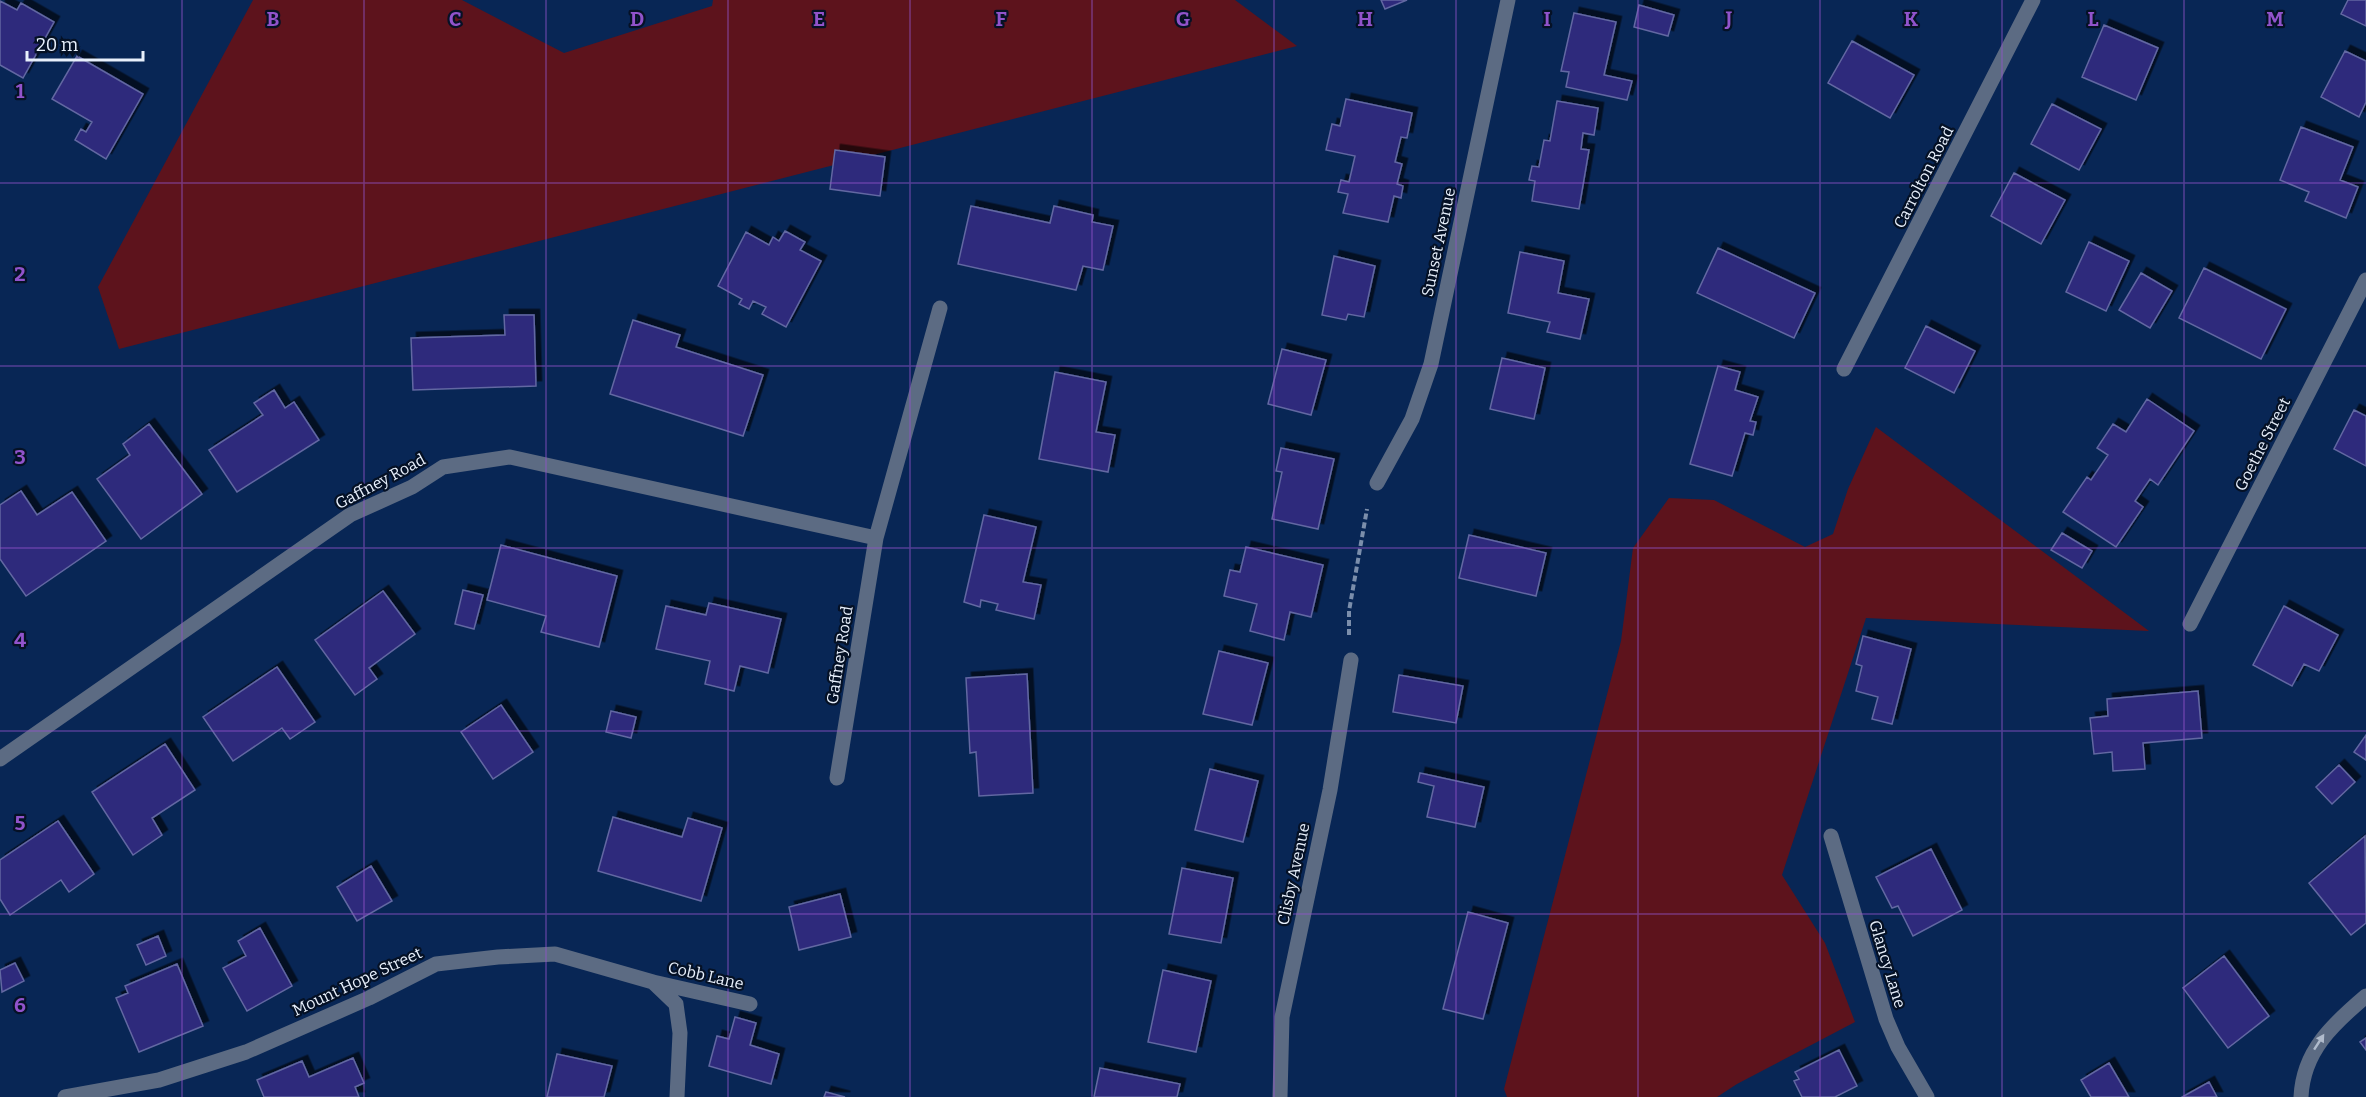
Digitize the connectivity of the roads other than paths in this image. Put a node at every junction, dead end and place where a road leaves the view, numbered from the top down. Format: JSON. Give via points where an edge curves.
{"nodes":[{"id":1,"x":1508,"y":0,"type":"edge"},
{"id":2,"x":2033,"y":0,"type":"edge"},
{"id":3,"x":2366,"y":280,"type":"edge"},
{"id":4,"x":940,"y":308,"type":"dead end"},
{"id":5,"x":1845,"y":369,"type":"dead end"},
{"id":6,"x":1377,"y":483,"type":"road end"},
{"id":7,"x":876,"y":538,"type":"junction"},
{"id":8,"x":2190,"y":624,"type":"dead end"},
{"id":9,"x":1351,"y":660,"type":"road end"},
{"id":10,"x":0,"y":759,"type":"edge"},
{"id":11,"x":837,"y":778,"type":"dead end"},
{"id":12,"x":1831,"y":836,"type":"dead end"},
{"id":13,"x":653,"y":982,"type":"junction"},
{"id":14,"x":2366,"y":996,"type":"edge"},
{"id":15,"x":750,"y":1004,"type":"dead end"},
{"id":16,"x":65,"y":1097,"type":"edge"},
{"id":17,"x":677,"y":1097,"type":"edge"},
{"id":18,"x":1280,"y":1097,"type":"edge"},
{"id":19,"x":1927,"y":1097,"type":"edge"},
{"id":20,"x":2301,"y":1097,"type":"edge"}],
"edges":[{"from":1,"to":6,"type":"street","name":"Sunset Avenue","via":[[1431,364],[1412,419]]},
{"from":2,"to":5,"type":"street","name":"Carrolton Road"},
{"from":3,"to":8,"type":"street","name":"Goethe Street"},
{"from":4,"to":7,"type":"street","name":"Gaffney Road"},
{"from":7,"to":10,"type":"street","name":"Gaffney Road","via":[[510,457],[443,467],[412,487],[350,515]]},
{"from":7,"to":11,"type":"street","name":"Gaffney Road"},
{"from":9,"to":18,"type":"street","name":"Clisby Avenue","via":[[1330,790],[1282,1017]]},
{"from":12,"to":19,"type":"street","name":"Glancy Lane","via":[[1886,1019]]},
{"from":13,"to":15,"type":"street","name":"Cobb Lane"},
{"from":13,"to":16,"type":"street","name":"Mount Hope Street","via":[[555,954],[436,964],[246,1052],[159,1080]]},
{"from":13,"to":17,"type":"street","name":"Mount Hope Street","via":[[676,1004],[680,1033]]},
{"from":20,"to":14,"type":"street","one_way":true,"via":[[2301,1085],[2315,1047]]}]}
